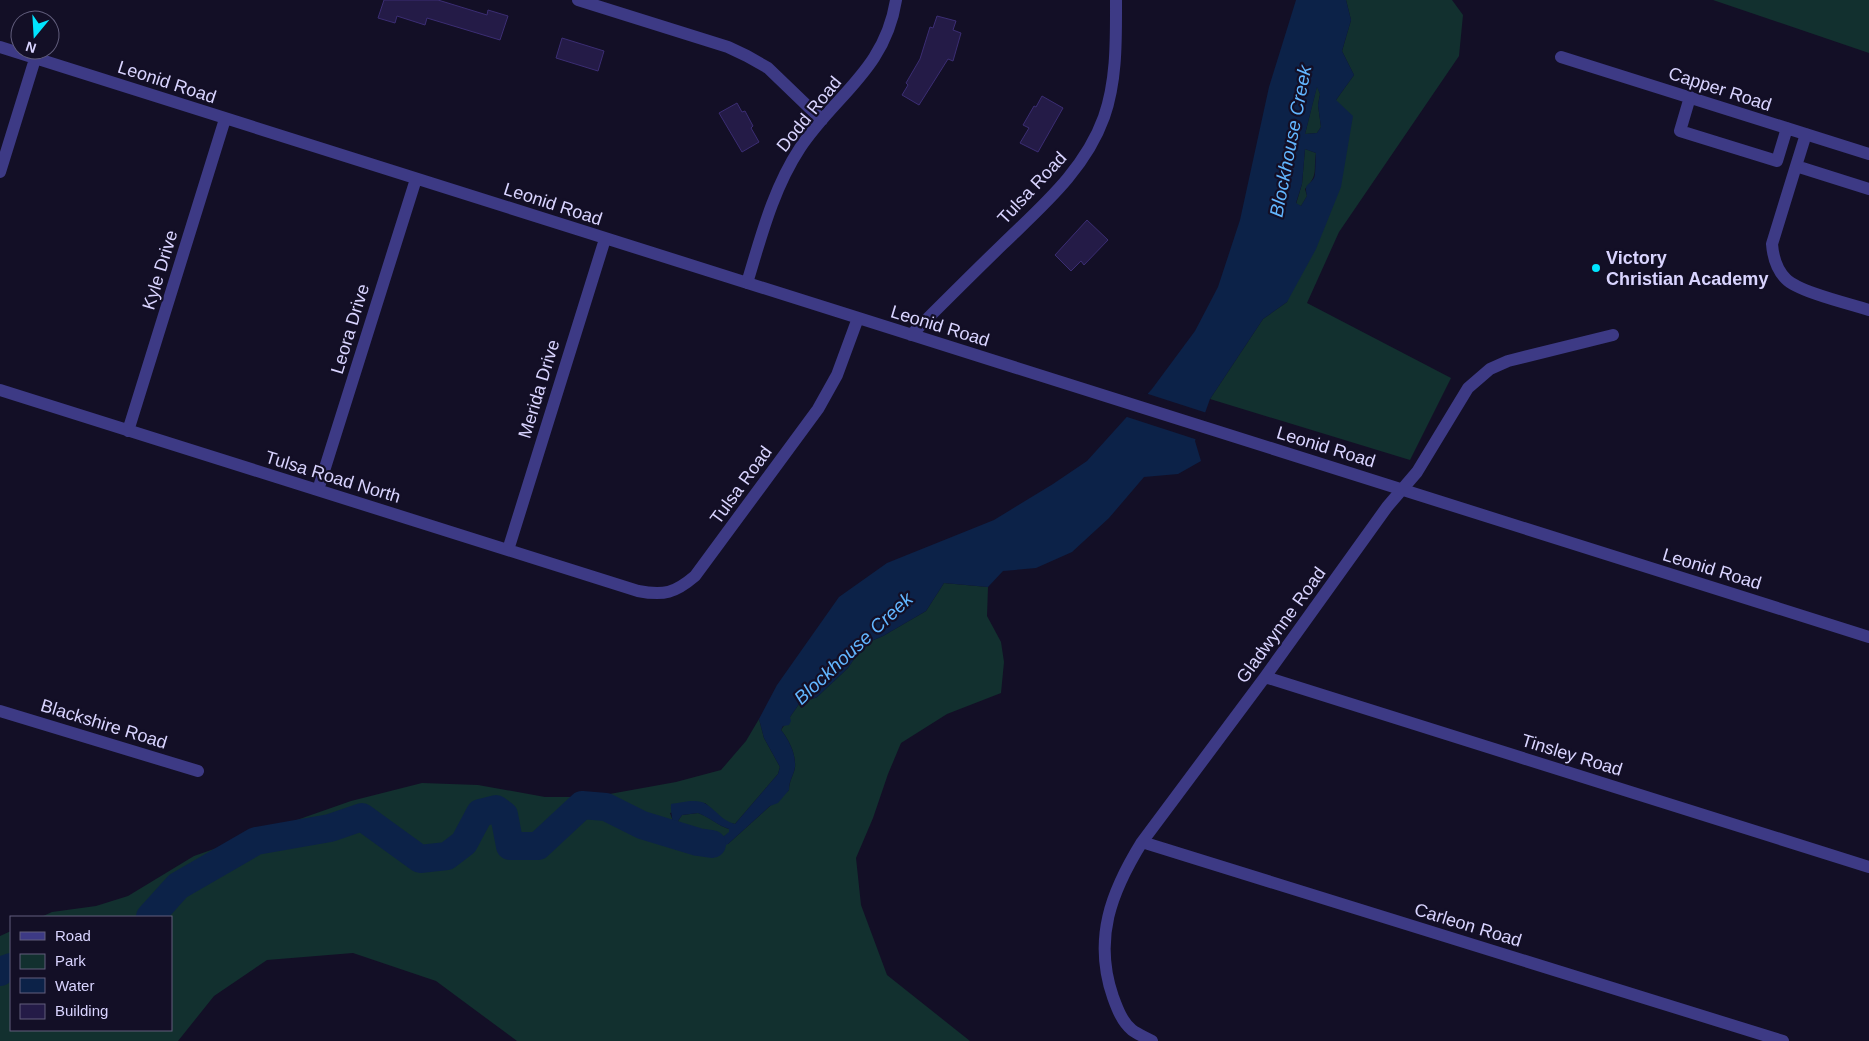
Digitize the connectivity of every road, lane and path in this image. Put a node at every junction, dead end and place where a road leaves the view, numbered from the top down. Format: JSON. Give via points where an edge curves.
{"nodes":[{"id":1,"x":578,"y":0,"type":"edge"},
{"id":2,"x":896,"y":0,"type":"edge"},
{"id":3,"x":1116,"y":0,"type":"edge"},
{"id":4,"x":1561,"y":57,"type":"dead end"},
{"id":5,"x":34,"y":60,"type":"edge"},
{"id":6,"x":41,"y":60,"type":"edge"},
{"id":7,"x":1690,"y":97,"type":"junction"},
{"id":8,"x":225,"y":119,"type":"junction"},
{"id":9,"x":822,"y":120,"type":"junction"},
{"id":10,"x":1786,"y":128,"type":"junction"},
{"id":11,"x":1806,"y":134,"type":"junction"},
{"id":12,"x":1869,"y":154,"type":"edge"},
{"id":13,"x":1796,"y":166,"type":"junction"},
{"id":14,"x":0,"y":172,"type":"edge"},
{"id":15,"x":416,"y":179,"type":"junction"},
{"id":16,"x":1869,"y":189,"type":"edge"},
{"id":17,"x":605,"y":238,"type":"junction"},
{"id":18,"x":747,"y":283,"type":"junction"},
{"id":19,"x":1869,"y":310,"type":"edge"},
{"id":20,"x":858,"y":318,"type":"junction"},
{"id":21,"x":910,"y":335,"type":"junction"},
{"id":22,"x":1613,"y":335,"type":"dead end"},
{"id":23,"x":0,"y":390,"type":"edge"},
{"id":24,"x":128,"y":431,"type":"junction"},
{"id":25,"x":318,"y":490,"type":"junction"},
{"id":26,"x":1402,"y":490,"type":"junction"},
{"id":27,"x":508,"y":550,"type":"junction"},
{"id":28,"x":655,"y":594,"type":"joint"},
{"id":29,"x":1869,"y":637,"type":"edge"},
{"id":30,"x":1265,"y":677,"type":"junction"},
{"id":31,"x":0,"y":711,"type":"edge"},
{"id":32,"x":198,"y":771,"type":"dead end"},
{"id":33,"x":1142,"y":842,"type":"junction"},
{"id":34,"x":1869,"y":867,"type":"edge"},
{"id":35,"x":1152,"y":1041,"type":"edge"},
{"id":36,"x":1783,"y":1041,"type":"edge"}],
"edges":[{"from":1,"to":9,"type":"street","via":[[728,47],[747,56],[768,68]]},
{"from":2,"to":9,"type":"street","name":"Dodd Road","via":[[886,37],[871,63]]},
{"from":3,"to":21,"type":"street","name":"Tulsa Road","via":[[1116,44],[1110,93],[1096,137],[1084,158],[1054,195]]},
{"from":4,"to":7,"type":"street","name":"Capper Road"},
{"from":5,"to":14,"type":"street"},
{"from":6,"to":8,"type":"street","name":"Leonid Road"},
{"from":7,"to":10,"type":"street","name":"Capper Road"},
{"from":7,"to":10,"type":"street","via":[[1680,132],[1777,161]]},
{"from":8,"to":15,"type":"street","name":"Leonid Road"},
{"from":8,"to":24,"type":"street","name":"Kyle Drive"},
{"from":9,"to":18,"type":"street","name":"Dodd Road","via":[[800,148],[773,200]]},
{"from":10,"to":11,"type":"street","name":"Capper Road"},
{"from":11,"to":12,"type":"street","name":"Capper Road"},
{"from":11,"to":13,"type":"street"},
{"from":13,"to":16,"type":"street"},
{"from":13,"to":19,"type":"street","via":[[1772,244],[1778,269],[1787,280],[1804,289]]},
{"from":15,"to":17,"type":"street","name":"Leonid Road"},
{"from":15,"to":25,"type":"street","name":"Leora Drive"},
{"from":17,"to":18,"type":"street","name":"Leonid Road"},
{"from":17,"to":27,"type":"street","name":"Merida Drive"},
{"from":18,"to":20,"type":"street","name":"Leonid Road"},
{"from":20,"to":21,"type":"street","name":"Leonid Road"},
{"from":20,"to":28,"type":"street","name":"Tulsa Road","via":[[837,375],[818,409],[695,576],[670,592]]},
{"from":21,"to":26,"type":"street","name":"Leonid Road"},
{"from":22,"to":26,"type":"street","name":"Gladwynne Road","via":[[1490,368],[1468,388],[1418,472]]},
{"from":23,"to":24,"type":"street","name":"Tulsa Road North"},
{"from":24,"to":25,"type":"street","name":"Tulsa Road North"},
{"from":25,"to":27,"type":"street","name":"Tulsa Road North"},
{"from":26,"to":29,"type":"street","name":"Leonid Road"},
{"from":26,"to":30,"type":"street","name":"Gladwynne Road"},
{"from":27,"to":28,"type":"street","name":"Tulsa Road North"},
{"from":30,"to":33,"type":"street","name":"Gladwynne Road"},
{"from":30,"to":34,"type":"street","name":"Tinsley Road"},
{"from":31,"to":32,"type":"street","name":"Blackshire Road"},
{"from":33,"to":35,"type":"street","name":"Gladwynne Road","via":[[1113,897],[1106,920],[1105,943],[1107,980],[1118,1011],[1130,1029]]},
{"from":33,"to":36,"type":"street","name":"Carleon Road"}]}
